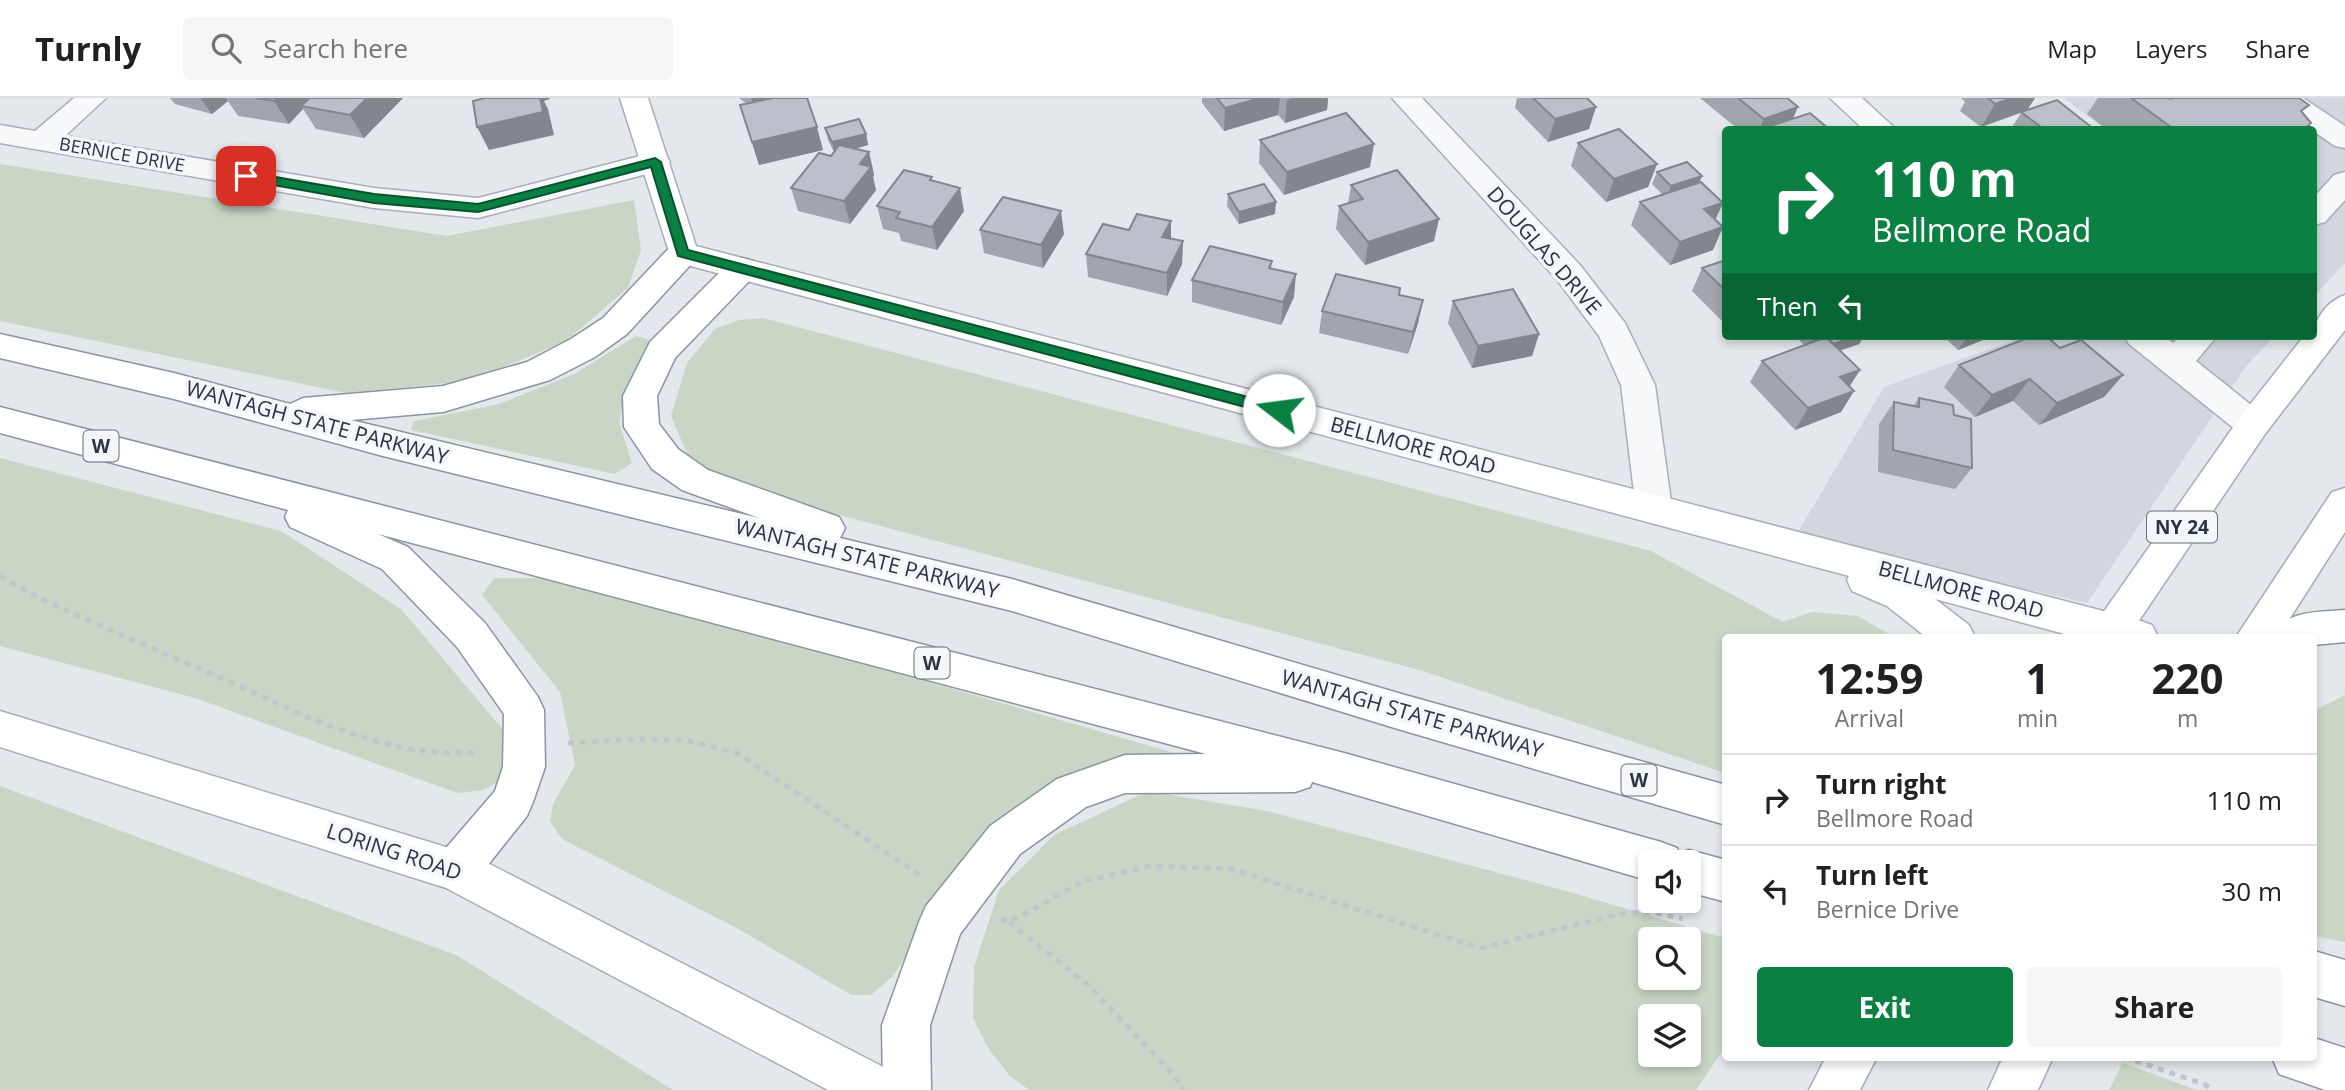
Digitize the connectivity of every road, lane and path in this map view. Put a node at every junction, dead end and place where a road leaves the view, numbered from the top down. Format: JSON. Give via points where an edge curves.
{"nodes":[{"id":1,"x":92,"y":98,"type":"edge"},
{"id":2,"x":634,"y":98,"type":"edge"},
{"id":3,"x":1406,"y":98,"type":"edge"},
{"id":4,"x":1844,"y":98,"type":"edge"},
{"id":5,"x":2283,"y":98,"type":"edge"},
{"id":6,"x":1878,"y":126,"type":"edge"},
{"id":7,"x":0,"y":134,"type":"edge"},
{"id":8,"x":2345,"y":139,"type":"edge"},
{"id":9,"x":41,"y":141,"type":"junction"},
{"id":10,"x":655,"y":162,"type":"junction"},
{"id":11,"x":2345,"y":182,"type":"edge"},
{"id":12,"x":2317,"y":212,"type":"edge"},
{"id":13,"x":683,"y":253,"type":"junction"},
{"id":14,"x":742,"y":269,"type":"junction"},
{"id":15,"x":2345,"y":307,"type":"edge"},
{"id":16,"x":2146,"y":340,"type":"edge"},
{"id":17,"x":2196,"y":340,"type":"edge"},
{"id":18,"x":0,"y":346,"type":"edge"},
{"id":19,"x":2174,"y":363,"type":"junction"},
{"id":20,"x":277,"y":414,"type":"junction"},
{"id":21,"x":0,"y":420,"type":"edge"},
{"id":22,"x":2253,"y":425,"type":"junction"},
{"id":23,"x":202,"y":472,"type":"junction"},
{"id":24,"x":2345,"y":502,"type":"edge"},
{"id":25,"x":1654,"y":509,"type":"junction"},
{"id":26,"x":1771,"y":538,"type":"junction"},
{"id":27,"x":0,"y":576,"type":"edge"},
{"id":28,"x":1012,"y":595,"type":"junction"},
{"id":29,"x":2345,"y":626,"type":"edge"},
{"id":30,"x":1951,"y":634,"type":"edge"},
{"id":31,"x":2114,"y":634,"type":"edge"},
{"id":32,"x":2119,"y":634,"type":"edge"},
{"id":33,"x":2258,"y":634,"type":"edge"},
{"id":34,"x":2297,"y":634,"type":"edge"},
{"id":35,"x":0,"y":729,"type":"edge"},
{"id":36,"x":524,"y":746,"type":"junction"},
{"id":37,"x":1344,"y":772,"type":"junction"},
{"id":38,"x":1722,"y":804,"type":"edge"},
{"id":39,"x":1638,"y":856,"type":"edge"},
{"id":40,"x":456,"y":870,"type":"junction"},
{"id":41,"x":1701,"y":874,"type":"edge"},
{"id":42,"x":1722,"y":880,"type":"edge"},
{"id":43,"x":960,"y":898,"type":"junction"},
{"id":44,"x":1686,"y":919,"type":"dead end"},
{"id":45,"x":1009,"y":922,"type":"junction"},
{"id":46,"x":2317,"y":975,"type":"edge"},
{"id":47,"x":2345,"y":984,"type":"edge"},
{"id":48,"x":1851,"y":1061,"type":"edge"},
{"id":49,"x":2136,"y":1061,"type":"edge"},
{"id":50,"x":2309,"y":1061,"type":"edge"},
{"id":51,"x":2345,"y":1072,"type":"edge"},
{"id":52,"x":877,"y":1090,"type":"edge"},
{"id":53,"x":907,"y":1090,"type":"edge"},
{"id":54,"x":1183,"y":1090,"type":"edge"},
{"id":55,"x":1833,"y":1090,"type":"edge"},
{"id":56,"x":2213,"y":1090,"type":"edge"}],
"edges":[{"from":1,"to":9,"type":"street"},
{"from":2,"to":10,"type":"main road"},
{"from":3,"to":25,"type":"street","name":"DOUGLAS DRIVE","via":[[1569,274],[1613,331],[1638,385]]},
{"from":4,"to":6,"type":"street"},
{"from":5,"to":8,"type":"street"},
{"from":7,"to":9,"type":"street","name":"BERNICE DRIVE"},
{"from":9,"to":10,"type":"street","name":"BERNICE DRIVE","via":[[374,198],[478,208]]},
{"from":10,"to":13,"type":"main road"},
{"from":11,"to":12,"type":"street"},
{"from":13,"to":14,"type":"main road","name":"BELLMORE ROAD"},
{"from":13,"to":20,"type":"main road","via":[[615,326],[538,371],[443,399]]},
{"from":14,"to":25,"type":"main road","name":"BELLMORE ROAD"},
{"from":14,"to":28,"type":"main road","via":[[662,351],[640,396],[642,427],[665,459],[695,480]]},
{"from":15,"to":22,"type":"main road","number":"NY 24"},
{"from":16,"to":19,"type":"street"},
{"from":17,"to":19,"type":"street"},
{"from":18,"to":20,"type":"main road","name":"WANTAGH STATE PARKWAY","number":"W"},
{"from":19,"to":22,"type":"street"},
{"from":20,"to":28,"type":"main road","name":"WANTAGH STATE PARKWAY","number":"W"},
{"from":21,"to":23,"type":"main road","number":"W"},
{"from":22,"to":32,"type":"main road","number":"NY 24"},
{"from":23,"to":36,"type":"main road","via":[[395,558],[471,635],[524,710]]},
{"from":23,"to":37,"type":"main road","number":"W"},
{"from":24,"to":33,"type":"main road"},
{"from":25,"to":26,"type":"main road","name":"BELLMORE ROAD"},
{"from":26,"to":30,"type":"main road","via":[[1900,595]]},
{"from":26,"to":31,"type":"main road","name":"BELLMORE ROAD"},
{"from":27,"to":36,"type":"path","via":[[43,600],[349,735],[393,749],[452,755]]},
{"from":28,"to":38,"type":"main road","name":"WANTAGH STATE PARKWAY","number":"W"},
{"from":29,"to":34,"type":"main road"},
{"from":35,"to":40,"type":"main road","name":"LORING ROAD"},
{"from":36,"to":40,"type":"main road","via":[[524,767],[513,803]]},
{"from":36,"to":43,"type":"path","via":[[687,740],[737,753]]},
{"from":37,"to":39,"type":"main road","number":"W"},
{"from":37,"to":43,"type":"main road","via":[[1125,774],[1072,793],[1005,840]]},
{"from":40,"to":52,"type":"main road","name":"LORING ROAD"},
{"from":41,"to":42,"type":"main road"},
{"from":43,"to":45,"type":"path"},
{"from":43,"to":53,"type":"main road","via":[[942,922],[905,1025]]},
{"from":44,"to":45,"type":"path","via":[[1647,912],[1593,919],[1480,948],[1231,869],[1151,866],[1084,881]]},
{"from":45,"to":54,"type":"path","via":[[1088,985]]},
{"from":46,"to":47,"type":"main road"},
{"from":48,"to":55,"type":"main road"},
{"from":49,"to":56,"type":"path"},
{"from":50,"to":51,"type":"main road"}]}
